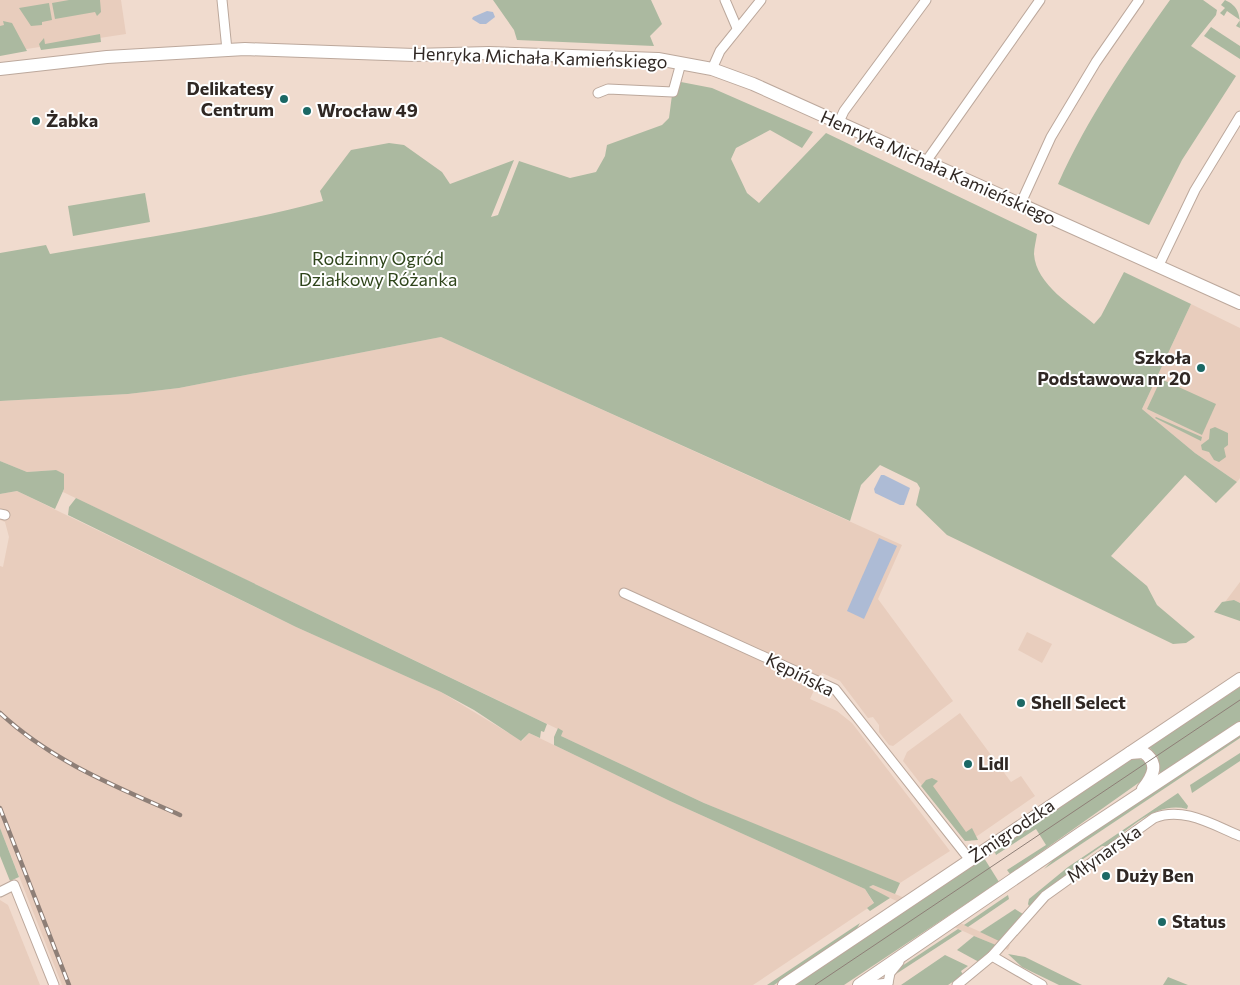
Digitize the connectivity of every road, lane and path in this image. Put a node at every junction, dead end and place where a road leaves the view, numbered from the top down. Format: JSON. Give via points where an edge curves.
{"nodes":[{"id":1,"x":222,"y":0,"type":"edge"},
{"id":2,"x":725,"y":0,"type":"edge"},
{"id":3,"x":761,"y":0,"type":"edge"},
{"id":4,"x":926,"y":0,"type":"edge"},
{"id":5,"x":1040,"y":0,"type":"edge"},
{"id":6,"x":1139,"y":0,"type":"edge"},
{"id":7,"x":737,"y":28,"type":"junction"},
{"id":8,"x":227,"y":50,"type":"junction"},
{"id":9,"x":681,"y":63,"type":"junction"},
{"id":10,"x":0,"y":69,"type":"edge"},
{"id":11,"x":712,"y":69,"type":"junction"},
{"id":12,"x":598,"y":93,"type":"dead end"},
{"id":13,"x":1240,"y":116,"type":"edge"},
{"id":14,"x":838,"y":124,"type":"junction"},
{"id":15,"x":925,"y":163,"type":"junction"},
{"id":16,"x":1020,"y":205,"type":"junction"},
{"id":17,"x":1158,"y":267,"type":"junction"},
{"id":18,"x":1240,"y":303,"type":"edge"},
{"id":19,"x":624,"y":593,"type":"dead end"},
{"id":20,"x":1240,"y":679,"type":"edge"},
{"id":21,"x":1240,"y":728,"type":"edge"},
{"id":22,"x":1130,"y":752,"type":"junction"},
{"id":23,"x":1140,"y":793,"type":"junction"},
{"id":24,"x":1240,"y":836,"type":"edge"},
{"id":25,"x":970,"y":860,"type":"junction"},
{"id":26,"x":0,"y":892,"type":"edge"},
{"id":27,"x":904,"y":955,"type":"junction"},
{"id":28,"x":992,"y":956,"type":"junction"},
{"id":29,"x":889,"y":984,"type":"edge"},
{"id":30,"x":54,"y":985,"type":"edge"},
{"id":31,"x":784,"y":985,"type":"edge"},
{"id":32,"x":859,"y":985,"type":"edge"},
{"id":33,"x":872,"y":985,"type":"edge"},
{"id":34,"x":957,"y":985,"type":"edge"},
{"id":35,"x":1042,"y":985,"type":"edge"}],
"edges":[{"from":1,"to":8,"type":"street"},
{"from":2,"to":7,"type":"street"},
{"from":3,"to":7,"type":"street"},
{"from":4,"to":14,"type":"street","via":[[844,111]]},
{"from":5,"to":15,"type":"street"},
{"from":6,"to":16,"type":"street","via":[[1096,62],[1051,138]]},
{"from":7,"to":11,"type":"street","via":[[720,51]]},
{"from":8,"to":9,"type":"street","name":"Henryka Michała Kamieńskiego","via":[[414,55],[489,53],[641,58]]},
{"from":8,"to":10,"type":"street","name":"Henryka Michała Kamieńskiego","via":[[107,57]]},
{"from":9,"to":11,"type":"street","name":"Henryka Michała Kamieńskiego"},
{"from":9,"to":12,"type":"street","via":[[673,92],[608,90]]},
{"from":11,"to":14,"type":"street","name":"Henryka Michała Kamieńskiego","via":[[753,84]]},
{"from":13,"to":17,"type":"street","via":[[1195,190]]},
{"from":14,"to":15,"type":"street","name":"Henryka Michała Kamieńskiego"},
{"from":15,"to":16,"type":"street","name":"Henryka Michała Kamieńskiego"},
{"from":16,"to":17,"type":"street","name":"Henryka Michała Kamieńskiego"},
{"from":17,"to":18,"type":"street","name":"Henryka Michała Kamieńskiego"},
{"from":19,"to":25,"type":"street","name":"Kępińska","via":[[834,690]]},
{"from":20,"to":22,"type":"street","name":"Żmigrodzka"},
{"from":21,"to":23,"type":"street"},
{"from":22,"to":23,"type":"street","via":[[1143,752],[1153,762],[1151,778]]},
{"from":22,"to":25,"type":"street","name":"Żmigrodzka"},
{"from":23,"to":27,"type":"street"},
{"from":24,"to":28,"type":"street","name":"Młynarska","via":[[1183,814],[1154,818],[1045,896]]},
{"from":25,"to":31,"type":"street","name":"Żmigrodzka"},
{"from":26,"to":30,"type":"street","via":[[14,885]]},
{"from":27,"to":29,"type":"street","via":[[890,973]]},
{"from":27,"to":32,"type":"street"},
{"from":28,"to":34,"type":"street","name":"Młynarska"},
{"from":28,"to":35,"type":"street"},
{"from":29,"to":33,"type":"street"}]}
